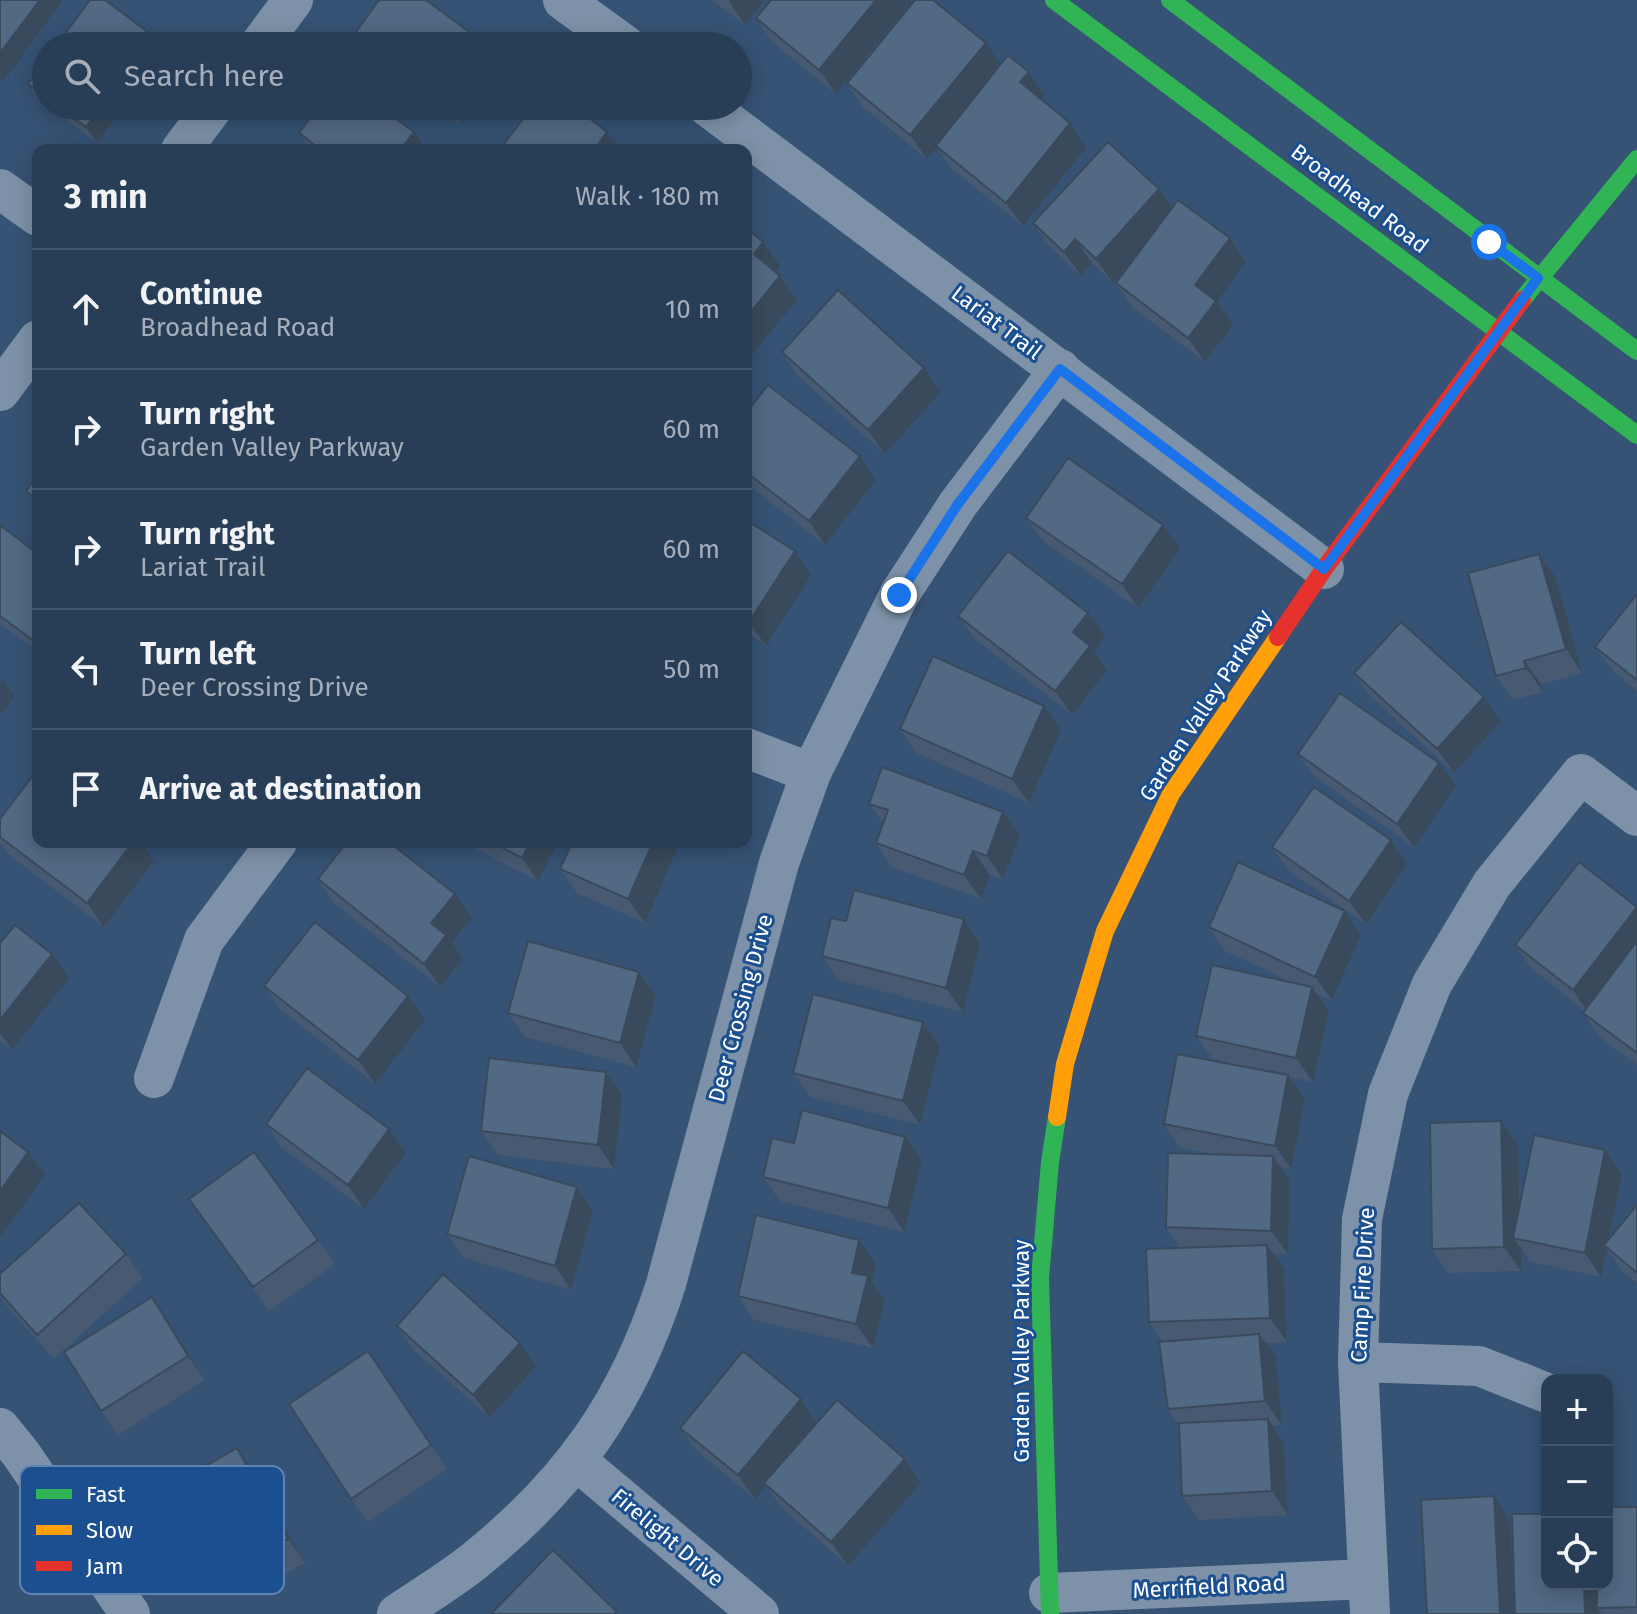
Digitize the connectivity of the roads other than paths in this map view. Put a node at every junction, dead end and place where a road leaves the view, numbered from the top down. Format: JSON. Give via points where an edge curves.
{"nodes":[{"id":1,"x":293,"y":0,"type":"edge"},
{"id":2,"x":563,"y":0,"type":"edge"},
{"id":3,"x":1054,"y":0,"type":"edge"},
{"id":4,"x":1170,"y":0,"type":"edge"},
{"id":5,"x":269,"y":32,"type":"edge"},
{"id":6,"x":607,"y":32,"type":"edge"},
{"id":7,"x":204,"y":120,"type":"edge"},
{"id":8,"x":726,"y":120,"type":"edge"},
{"id":9,"x":186,"y":144,"type":"edge"},
{"id":10,"x":1637,"y":159,"type":"edge"},
{"id":11,"x":0,"y":189,"type":"edge"},
{"id":12,"x":32,"y":212,"type":"edge"},
{"id":13,"x":1538,"y":278,"type":"junction"},
{"id":14,"x":1498,"y":331,"type":"junction"},
{"id":15,"x":32,"y":348,"type":"edge"},
{"id":16,"x":1637,"y":351,"type":"edge"},
{"id":17,"x":1060,"y":369,"type":"junction"},
{"id":18,"x":0,"y":391,"type":"edge"},
{"id":19,"x":1637,"y":435,"type":"edge"},
{"id":20,"x":1324,"y":569,"type":"junction"},
{"id":21,"x":752,"y":750,"type":"edge"},
{"id":22,"x":811,"y":773,"type":"junction"},
{"id":23,"x":1637,"y":816,"type":"edge"},
{"id":24,"x":273,"y":848,"type":"edge"},
{"id":25,"x":154,"y":1078,"type":"dead end"},
{"id":26,"x":1358,"y":1362,"type":"junction"},
{"id":27,"x":1541,"y":1391,"type":"edge"},
{"id":28,"x":0,"y":1428,"type":"edge"},
{"id":29,"x":577,"y":1461,"type":"junction"},
{"id":30,"x":29,"y":1466,"type":"edge"},
{"id":31,"x":116,"y":1594,"type":"edge"},
{"id":32,"x":1369,"y":1597,"type":"edge"},
{"id":33,"x":1050,"y":1604,"type":"edge"},
{"id":34,"x":130,"y":1614,"type":"edge"},
{"id":35,"x":397,"y":1614,"type":"edge"},
{"id":36,"x":759,"y":1614,"type":"edge"}],
"edges":[{"from":1,"to":5,"type":"street"},
{"from":2,"to":6,"type":"street"},
{"from":3,"to":14,"type":"street","name":"Broadhead Road"},
{"from":4,"to":13,"type":"street","name":"Broadhead Road"},
{"from":7,"to":9,"type":"street"},
{"from":8,"to":17,"type":"street","name":"Lariat Trail"},
{"from":10,"to":13,"type":"street","name":"Garden Valley Parkway"},
{"from":11,"to":12,"type":"street"},
{"from":13,"to":14,"type":"street","name":"Garden Valley Parkway"},
{"from":13,"to":16,"type":"street","name":"Broadhead Road"},
{"from":14,"to":19,"type":"street","name":"Broadhead Road"},
{"from":14,"to":20,"type":"street","name":"Garden Valley Parkway"},
{"from":15,"to":18,"type":"street"},
{"from":17,"to":20,"type":"street","name":"Lariat Trail"},
{"from":17,"to":22,"type":"street","name":"Deer Crossing Drive","via":[[958,504],[899,595]]},
{"from":20,"to":33,"type":"street","name":"Garden Valley Parkway","via":[[1171,794],[1105,931],[1065,1064],[1040,1278]]},
{"from":21,"to":22,"type":"street"},
{"from":22,"to":29,"type":"street","name":"Deer Crossing Drive","via":[[779,863],[652,1326],[621,1394]]},
{"from":23,"to":26,"type":"street","name":"Camp Fire Drive","via":[[1581,774],[1492,884],[1432,984],[1388,1094],[1362,1219]]},
{"from":24,"to":25,"type":"street","via":[[204,940]]},
{"from":26,"to":27,"type":"street","via":[[1479,1366]]},
{"from":26,"to":32,"type":"street","name":"Camp Fire Drive"},
{"from":28,"to":30,"type":"street"},
{"from":29,"to":35,"type":"street","name":"Deer Crossing Drive","via":[[472,1563]]},
{"from":29,"to":36,"type":"street","name":"Firelight Drive"},
{"from":31,"to":34,"type":"street"},
{"from":32,"to":33,"type":"street","name":"Merrifield Road"}]}
